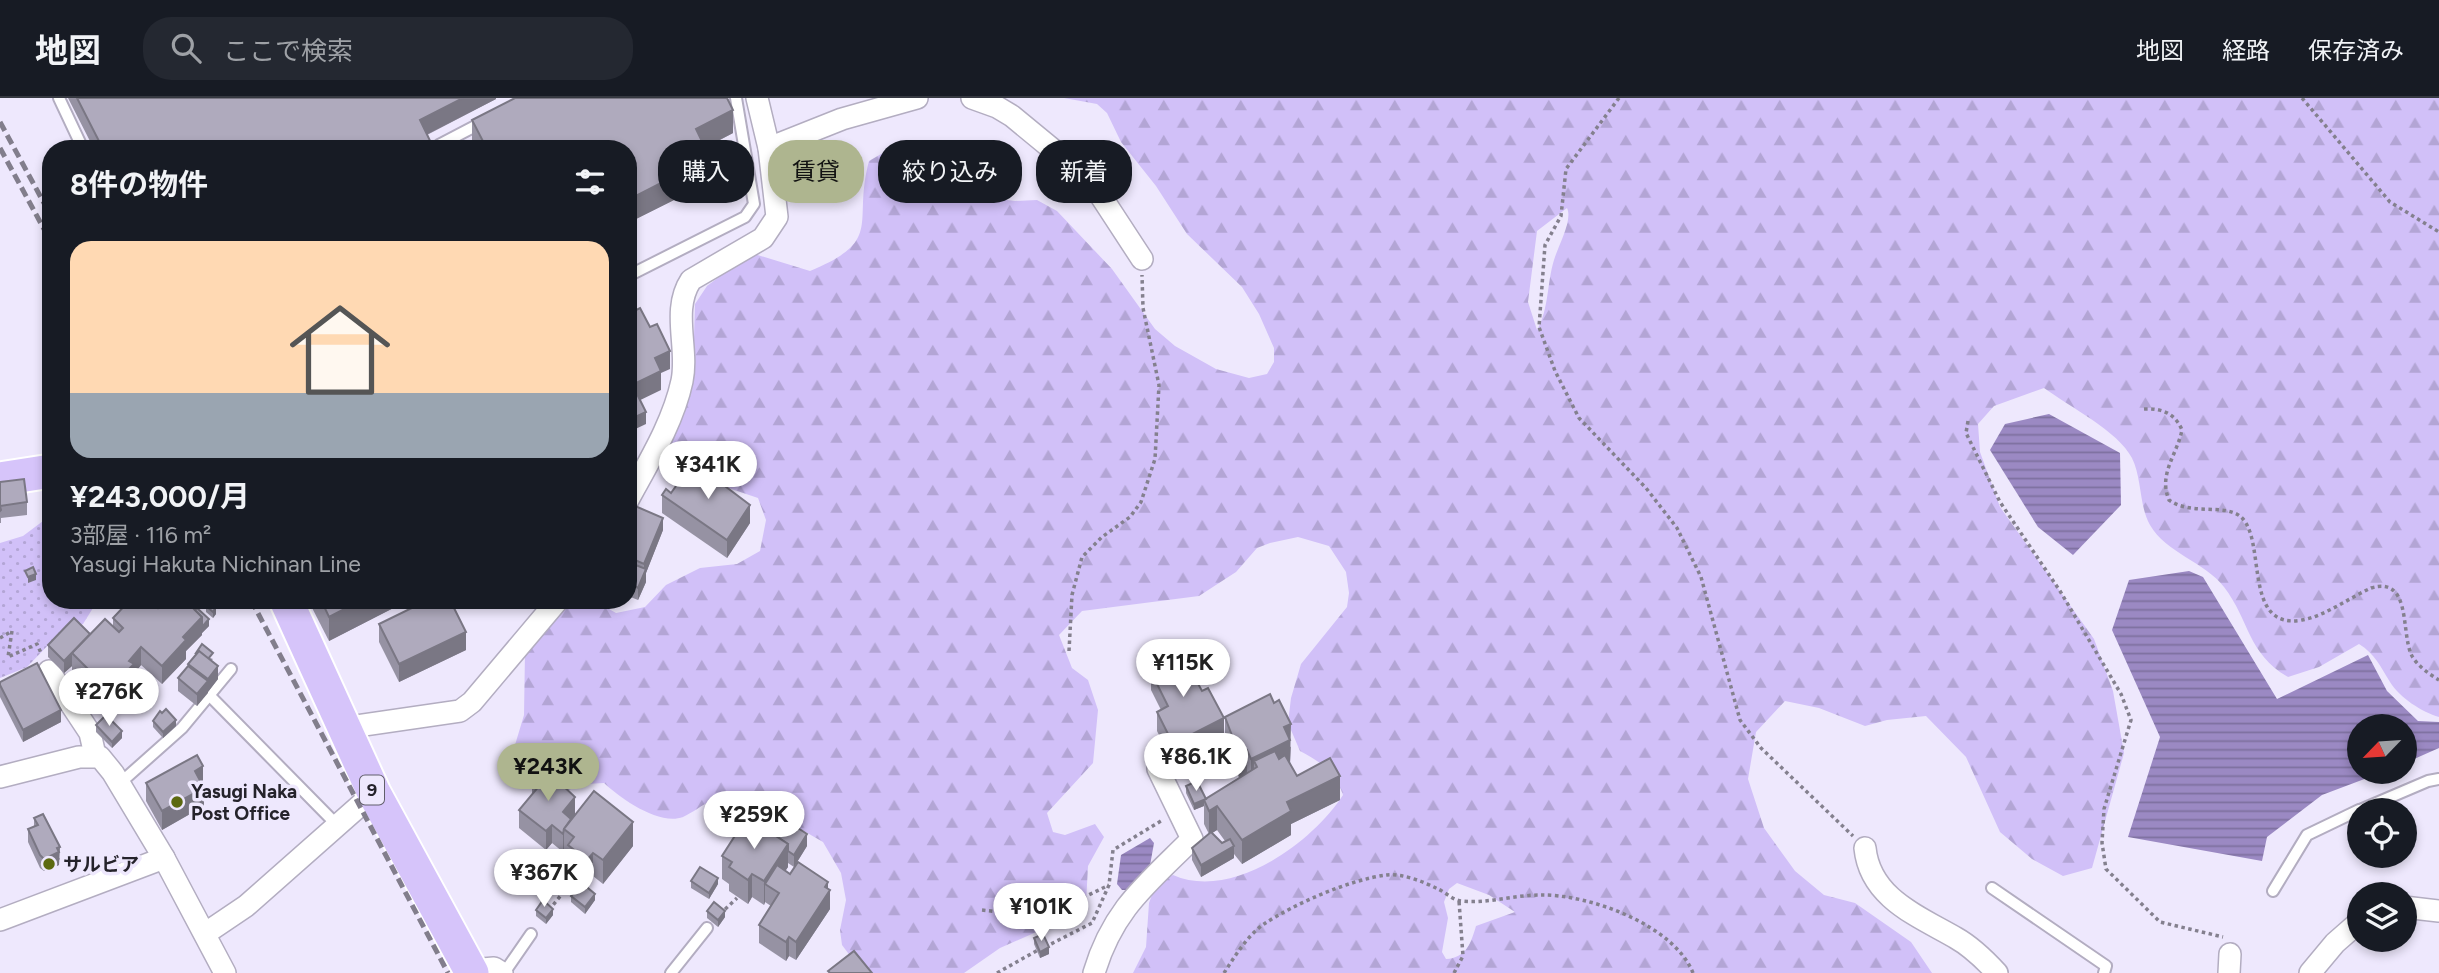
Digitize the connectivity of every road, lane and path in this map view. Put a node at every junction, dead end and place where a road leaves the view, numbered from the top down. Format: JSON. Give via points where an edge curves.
{"nodes":[{"id":1,"x":58,"y":98,"type":"edge"},
{"id":2,"x":736,"y":98,"type":"edge"},
{"id":3,"x":757,"y":98,"type":"edge"},
{"id":4,"x":917,"y":98,"type":"edge"},
{"id":5,"x":972,"y":98,"type":"edge"},
{"id":6,"x":1619,"y":98,"type":"edge"},
{"id":7,"x":2302,"y":98,"type":"edge"},
{"id":8,"x":488,"y":119,"type":"edge"},
{"id":9,"x":79,"y":140,"type":"edge"},
{"id":10,"x":448,"y":140,"type":"edge"},
{"id":11,"x":789,"y":140,"type":"edge"},
{"id":12,"x":768,"y":144,"type":"edge"},
{"id":13,"x":775,"y":203,"type":"edge"},
{"id":14,"x":2439,"y":232,"type":"edge"},
{"id":15,"x":1142,"y":259,"type":"joint"},
{"id":16,"x":637,"y":271,"type":"edge"},
{"id":17,"x":2144,"y":409,"type":"dead end"},
{"id":18,"x":1968,"y":421,"type":"dead end"},
{"id":19,"x":42,"y":472,"type":"edge"},
{"id":20,"x":0,"y":478,"type":"edge"},
{"id":21,"x":637,"y":481,"type":"edge"},
{"id":22,"x":290,"y":609,"type":"edge"},
{"id":23,"x":550,"y":609,"type":"edge"},
{"id":24,"x":0,"y":638,"type":"edge"},
{"id":25,"x":37,"y":644,"type":"dead end"},
{"id":26,"x":1069,"y":651,"type":"dead end"},
{"id":27,"x":231,"y":669,"type":"dead end"},
{"id":28,"x":49,"y":671,"type":"dead end"},
{"id":29,"x":2439,"y":680,"type":"edge"},
{"id":30,"x":210,"y":696,"type":"junction"},
{"id":31,"x":343,"y":728,"type":"junction"},
{"id":32,"x":95,"y":755,"type":"junction"},
{"id":33,"x":1158,"y":769,"type":"dead end"},
{"id":34,"x":0,"y":777,"type":"edge"},
{"id":35,"x":2439,"y":779,"type":"edge"},
{"id":36,"x":119,"y":784,"type":"junction"},
{"id":37,"x":374,"y":793,"type":"junction"},
{"id":38,"x":2388,"y":798,"type":"edge"},
{"id":39,"x":1179,"y":810,"type":"junction"},
{"id":40,"x":2347,"y":816,"type":"edge"},
{"id":41,"x":338,"y":826,"type":"junction"},
{"id":42,"x":1865,"y":848,"type":"joint"},
{"id":43,"x":164,"y":858,"type":"junction"},
{"id":44,"x":575,"y":878,"type":"dead end"},
{"id":45,"x":1109,"y":885,"type":"junction"},
{"id":46,"x":1992,"y":888,"type":"dead end"},
{"id":47,"x":2273,"y":891,"type":"dead end"},
{"id":48,"x":737,"y":898,"type":"dead end"},
{"id":49,"x":1459,"y":901,"type":"junction"},
{"id":50,"x":2417,"y":908,"type":"edge"},
{"id":51,"x":982,"y":910,"type":"dead end"},
{"id":52,"x":2439,"y":911,"type":"edge"},
{"id":53,"x":0,"y":920,"type":"edge"},
{"id":54,"x":707,"y":928,"type":"joint"},
{"id":55,"x":2347,"y":932,"type":"edge"},
{"id":56,"x":206,"y":933,"type":"junction"},
{"id":57,"x":531,"y":934,"type":"joint"},
{"id":58,"x":2229,"y":964,"type":"edge"},
{"id":59,"x":487,"y":972,"type":"edge"},
{"id":60,"x":225,"y":973,"type":"edge"},
{"id":61,"x":671,"y":973,"type":"edge"},
{"id":62,"x":997,"y":973,"type":"edge"},
{"id":63,"x":1094,"y":973,"type":"edge"},
{"id":64,"x":1224,"y":973,"type":"edge"},
{"id":65,"x":1454,"y":973,"type":"edge"},
{"id":66,"x":1693,"y":973,"type":"edge"},
{"id":67,"x":1997,"y":973,"type":"edge"},
{"id":68,"x":2104,"y":973,"type":"edge"},
{"id":69,"x":2310,"y":973,"type":"edge"}],
"edges":[{"from":1,"to":9,"type":"lane"},
{"from":2,"to":16,"type":"lane","via":[[754,204],[745,217]]},
{"from":3,"to":12,"type":"street"},
{"from":4,"to":11,"type":"street"},
{"from":5,"to":15,"type":"street","via":[[1013,116],[1091,181]]},
{"from":6,"to":42,"type":"path","via":[[1566,169],[1561,216],[1545,245],[1539,327],[1579,418],[1677,528],[1701,577],[1740,720],[1761,748]]},
{"from":7,"to":14,"type":"path","via":[[2390,202]]},
{"from":8,"to":10,"type":"lane"},
{"from":13,"to":21,"type":"street","via":[[777,217],[763,238],[691,280],[686,288],[682,302],[684,366],[678,396]]},
{"from":15,"to":26,"type":"path","via":[[1143,308],[1159,385],[1154,459],[1141,502],[1083,557],[1072,595]]},
{"from":17,"to":29,"type":"path","via":[[2170,414],[2182,430],[2167,467],[2169,500],[2186,509],[2232,512],[2247,523],[2255,544],[2258,586],[2271,609],[2290,621],[2303,620],[2371,588],[2392,587],[2399,595],[2410,652]]},
{"from":18,"to":58,"type":"path","via":[[1966,433],[2000,502],[2060,591],[2121,694],[2131,720],[2104,809],[2106,869],[2160,922],[2223,937],[2230,948]]},
{"from":19,"to":20,"type":"main road"},
{"from":22,"to":31,"type":"main road","number":"9"},
{"from":23,"to":31,"type":"street","via":[[460,711]]},
{"from":24,"to":25,"type":"path","via":[[12,631],[8,657]]},
{"from":27,"to":30,"type":"lane"},
{"from":28,"to":32,"type":"street","via":[[90,733]]},
{"from":30,"to":36,"type":"lane"},
{"from":30,"to":41,"type":"lane"},
{"from":31,"to":37,"type":"main road","number":"9"},
{"from":32,"to":34,"type":"street"},
{"from":32,"to":36,"type":"street","via":[[107,763]]},
{"from":33,"to":39,"type":"street"},
{"from":35,"to":38,"type":"lane"},
{"from":36,"to":43,"type":"street"},
{"from":37,"to":41,"type":"street"},
{"from":37,"to":59,"type":"main road","number":"9"},
{"from":39,"to":45,"type":"path","via":[[1113,850]]},
{"from":39,"to":63,"type":"street","via":[[1192,839],[1122,909]]},
{"from":40,"to":47,"type":"lane","via":[[2307,835]]},
{"from":41,"to":56,"type":"street","via":[[246,906]]},
{"from":42,"to":67,"type":"street","via":[[1868,865],[1886,895],[1974,950]]},
{"from":43,"to":53,"type":"street"},
{"from":43,"to":56,"type":"street"},
{"from":44,"to":57,"type":"path"},
{"from":45,"to":51,"type":"path","via":[[1036,916]]},
{"from":45,"to":62,"type":"path","via":[[1092,923]]},
{"from":46,"to":68,"type":"lane","via":[[2106,966]]},
{"from":48,"to":54,"type":"path"},
{"from":49,"to":64,"type":"path","via":[[1437,888],[1390,874],[1352,884],[1264,924]]},
{"from":49,"to":65,"type":"path","via":[[1463,956]]},
{"from":49,"to":66,"type":"path","via":[[1541,895],[1590,902],[1664,937],[1687,957]]},
{"from":50,"to":52,"type":"street"},
{"from":54,"to":61,"type":"lane"},
{"from":55,"to":69,"type":"street"},
{"from":56,"to":60,"type":"street"},
{"from":57,"to":59,"type":"lane"}]}
